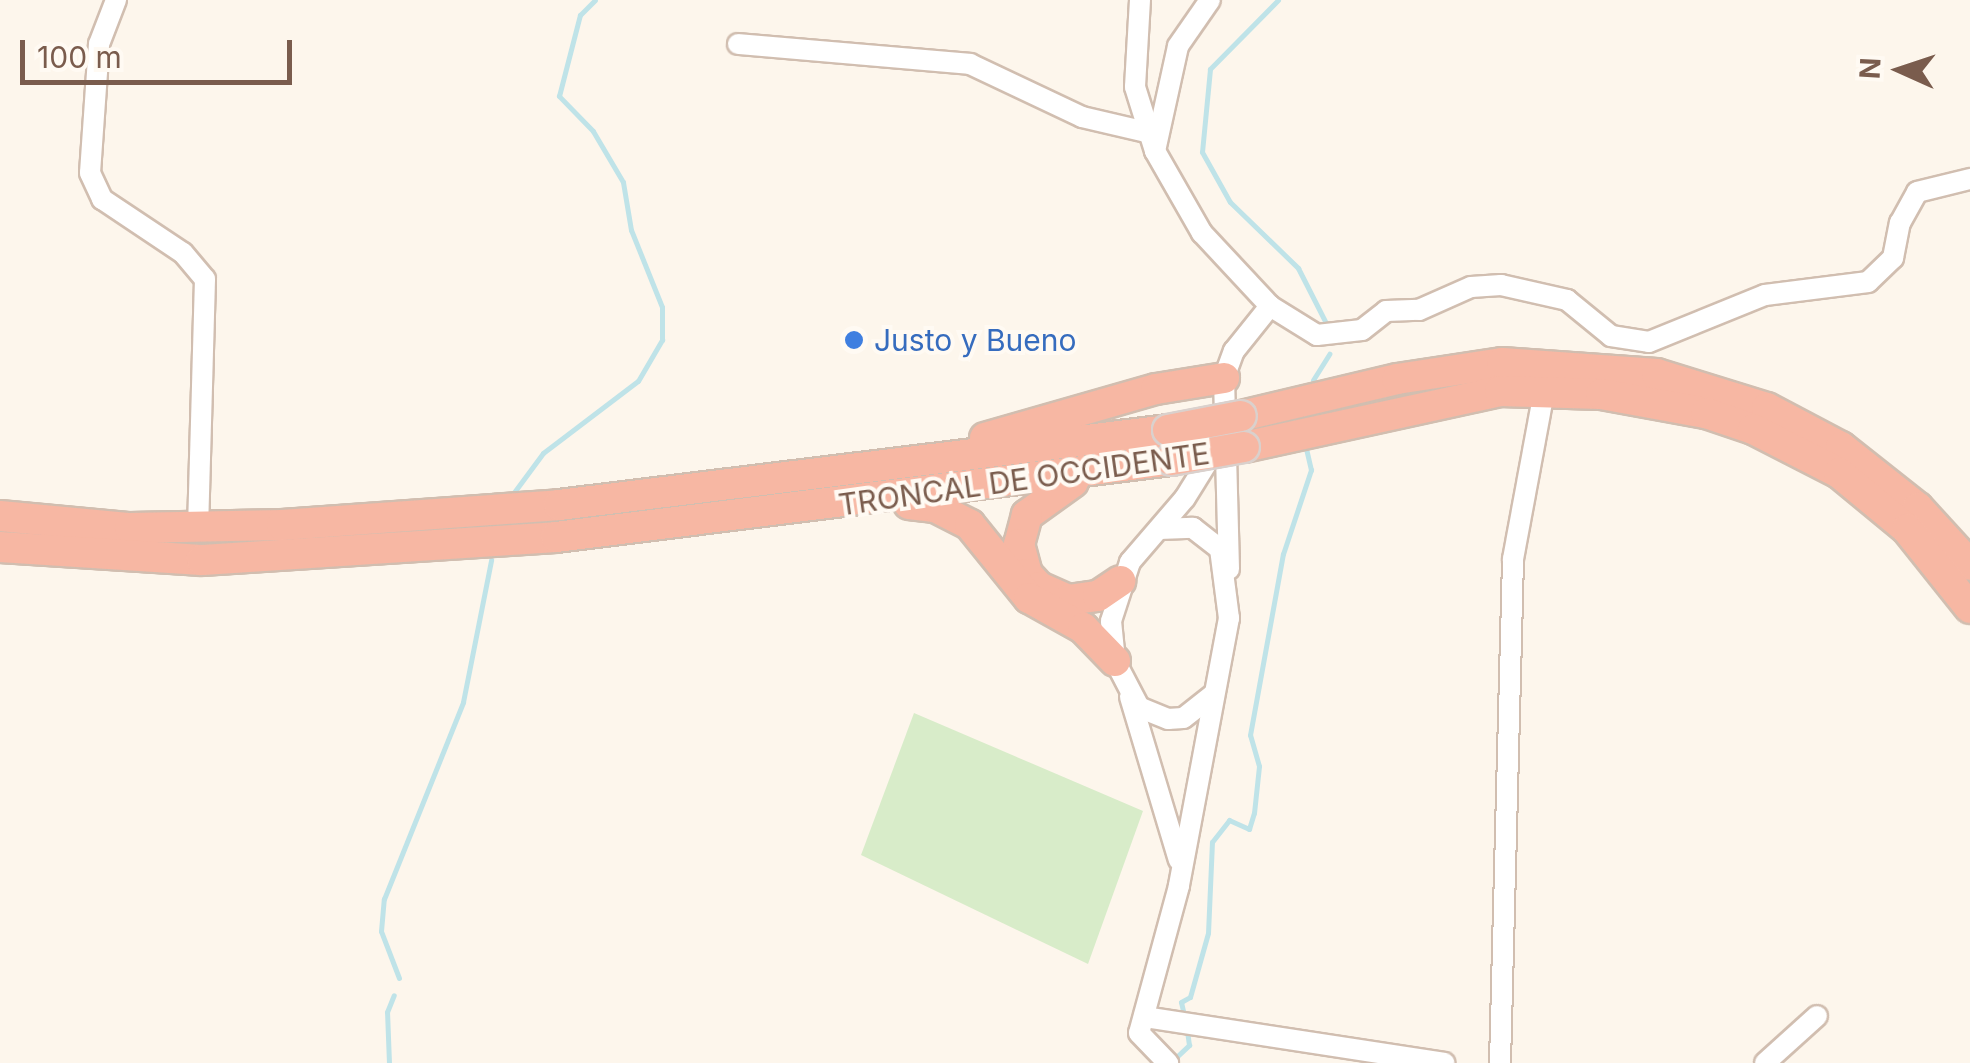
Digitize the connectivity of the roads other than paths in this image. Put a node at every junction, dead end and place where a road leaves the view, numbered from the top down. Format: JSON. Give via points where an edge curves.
{"nodes":[{"id":1,"x":116,"y":0,"type":"edge"},
{"id":2,"x":1140,"y":0,"type":"edge"},
{"id":3,"x":1210,"y":0,"type":"edge"},
{"id":4,"x":738,"y":44,"type":"dead end"},
{"id":5,"x":1150,"y":142,"type":"junction"},
{"id":6,"x":1970,"y":179,"type":"edge"},
{"id":7,"x":1270,"y":306,"type":"junction"},
{"id":8,"x":1224,"y":378,"type":"junction"},
{"id":9,"x":1544,"y":391,"type":"junction"},
{"id":10,"x":1236,"y":432,"type":"junction"},
{"id":11,"x":1170,"y":445,"type":"junction"},
{"id":12,"x":1088,"y":474,"type":"junction"},
{"id":13,"x":740,"y":484,"type":"junction"},
{"id":14,"x":861,"y":502,"type":"junction"},
{"id":15,"x":0,"y":516,"type":"edge"},
{"id":16,"x":1158,"y":529,"type":"junction"},
{"id":17,"x":198,"y":530,"type":"junction"},
{"id":18,"x":0,"y":547,"type":"edge"},
{"id":19,"x":1970,"y":565,"type":"edge"},
{"id":20,"x":1120,"y":581,"type":"junction"},
{"id":21,"x":1228,"y":582,"type":"junction"},
{"id":22,"x":1970,"y":608,"type":"edge"},
{"id":23,"x":1115,"y":661,"type":"junction"},
{"id":24,"x":1218,"y":688,"type":"junction"},
{"id":25,"x":1130,"y":694,"type":"junction"},
{"id":26,"x":1180,"y":886,"type":"junction"},
{"id":27,"x":1818,"y":1016,"type":"dead end"},
{"id":28,"x":1144,"y":1017,"type":"junction"},
{"id":29,"x":1168,"y":1063,"type":"edge"},
{"id":30,"x":1445,"y":1063,"type":"edge"},
{"id":31,"x":1500,"y":1063,"type":"edge"},
{"id":32,"x":1765,"y":1063,"type":"edge"}],
"edges":[{"from":1,"to":17,"type":"street","via":[[99,44],[90,173],[102,199],[183,253],[205,278]]},
{"from":2,"to":5,"type":"street","via":[[1133,62]]},
{"from":3,"to":5,"type":"street","via":[[1178,46]]},
{"from":4,"to":5,"type":"street","via":[[970,64]]},
{"from":5,"to":7,"type":"street","via":[[1202,233]]},
{"from":6,"to":7,"type":"street","via":[[1917,192],[1900,223],[1893,258],[1868,282],[1765,294],[1649,342],[1611,336],[1567,300],[1500,284],[1471,287],[1419,310],[1386,311],[1362,330],[1316,335]]},
{"from":7,"to":8,"type":"street","via":[[1234,351]]},
{"from":8,"to":10,"type":"street"},
{"from":8,"to":13,"type":"highway","via":[[1006,433]]},
{"from":9,"to":10,"type":"highway","name":"TRONCAL DE OCCIDENTE"},
{"from":9,"to":22,"type":"highway","name":"TRONCAL DE OCCIDENTE","via":[[1706,413],[1799,449],[1908,529]]},
{"from":9,"to":31,"type":"street","via":[[1513,560]]},
{"from":10,"to":11,"type":"highway","name":"TRONCAL DE OCCIDENTE","bridge":true},
{"from":10,"to":16,"type":"street"},
{"from":10,"to":19,"type":"highway","name":"TRONCAL DE OCCIDENTE","via":[[1397,379],[1502,364],[1657,374],[1767,408],[1841,448],[1918,508]]},
{"from":10,"to":21,"type":"street"},
{"from":11,"to":12,"type":"highway","name":"TRONCAL DE OCCIDENTE"},
{"from":11,"to":13,"type":"highway","name":"TRONCAL DE OCCIDENTE"},
{"from":12,"to":14,"type":"highway","name":"TRONCAL DE OCCIDENTE"},
{"from":12,"to":20,"type":"highway","via":[[1027,515],[1020,558],[1039,588],[1068,600],[1098,596]]},
{"from":13,"to":17,"type":"highway","name":"TRONCAL DE OCCIDENTE","via":[[558,505]]},
{"from":14,"to":18,"type":"highway","name":"TRONCAL DE OCCIDENTE","via":[[556,538],[286,556],[137,559]]},
{"from":14,"to":23,"type":"highway","via":[[952,514],[985,538],[1029,598],[1083,628]]},
{"from":15,"to":17,"type":"highway","name":"TRONCAL DE OCCIDENTE"},
{"from":16,"to":20,"type":"street"},
{"from":16,"to":21,"type":"street","via":[[1176,526],[1208,536],[1227,565]]},
{"from":20,"to":23,"type":"street","via":[[1111,621]]},
{"from":21,"to":24,"type":"street"},
{"from":23,"to":25,"type":"street"},
{"from":24,"to":25,"type":"street","via":[[1198,712],[1168,719],[1139,707]]},
{"from":24,"to":26,"type":"street"},
{"from":25,"to":26,"type":"street","via":[[1172,823]]},
{"from":26,"to":28,"type":"street"},
{"from":27,"to":32,"type":"street"},
{"from":28,"to":29,"type":"street","via":[[1139,1033]]},
{"from":28,"to":30,"type":"street"}]}
